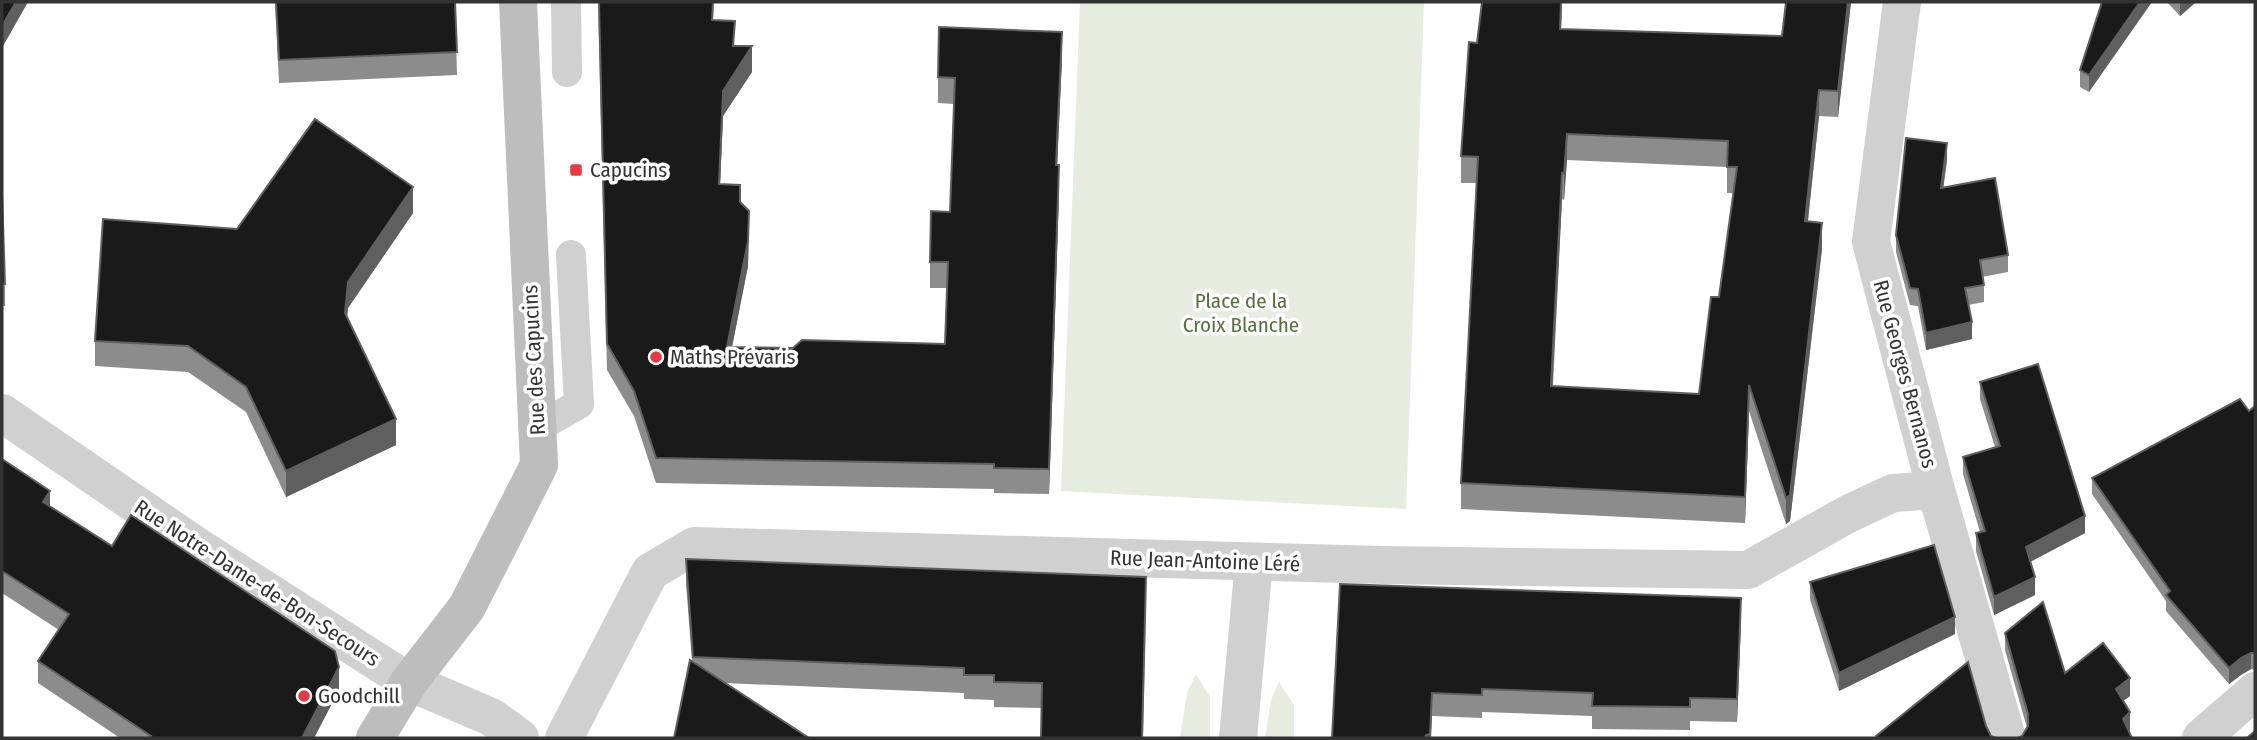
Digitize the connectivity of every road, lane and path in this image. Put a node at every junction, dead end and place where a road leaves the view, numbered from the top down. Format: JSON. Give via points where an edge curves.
{"nodes":[{"id":1,"x":518,"y":2,"type":"edge"},
{"id":2,"x":566,"y":2,"type":"edge"},
{"id":3,"x":1902,"y":2,"type":"edge"},
{"id":4,"x":567,"y":72,"type":"dead end"},
{"id":5,"x":571,"y":255,"type":"dead end"},
{"id":6,"x":2,"y":413,"type":"edge"},
{"id":7,"x":537,"y":428,"type":"junction"},
{"id":8,"x":1936,"y":490,"type":"junction"},
{"id":9,"x":1254,"y":562,"type":"junction"},
{"id":10,"x":409,"y":682,"type":"junction"},
{"id":11,"x":2255,"y":691,"type":"edge"},
{"id":12,"x":375,"y":738,"type":"edge"},
{"id":13,"x":520,"y":738,"type":"edge"},
{"id":14,"x":564,"y":738,"type":"edge"},
{"id":15,"x":1238,"y":738,"type":"edge"},
{"id":16,"x":2007,"y":738,"type":"edge"},
{"id":17,"x":2201,"y":738,"type":"edge"}],
"edges":[{"from":1,"to":7,"type":"street","name":"Rue des Capucins"},
{"from":2,"to":4,"type":"lane"},
{"from":3,"to":8,"type":"street","name":"Rue Georges Bernanos","via":[[1871,242]]},
{"from":5,"to":7,"type":"lane","via":[[579,404]]},
{"from":6,"to":10,"type":"street","name":"Rue Notre-Dame-de-Bon-Secours","via":[[198,547]]},
{"from":7,"to":10,"type":"street","name":"Rue des Capucins","via":[[539,465],[527,489],[467,607]]},
{"from":8,"to":9,"type":"street","name":"Rue Jean-Antoine Léré","via":[[1893,493],[1748,570]]},
{"from":8,"to":16,"type":"street","name":"Rue Georges Bernanos"},
{"from":9,"to":14,"type":"street","name":"Rue Jean-Antoine Léré","via":[[694,546],[650,572]]},
{"from":9,"to":15,"type":"street"},
{"from":10,"to":12,"type":"street","name":"Rue des Capucins"},
{"from":10,"to":13,"type":"street","name":"Rue Notre-Dame-de-Bon-Secours","via":[[491,717]]},
{"from":11,"to":17,"type":"street"}]}
